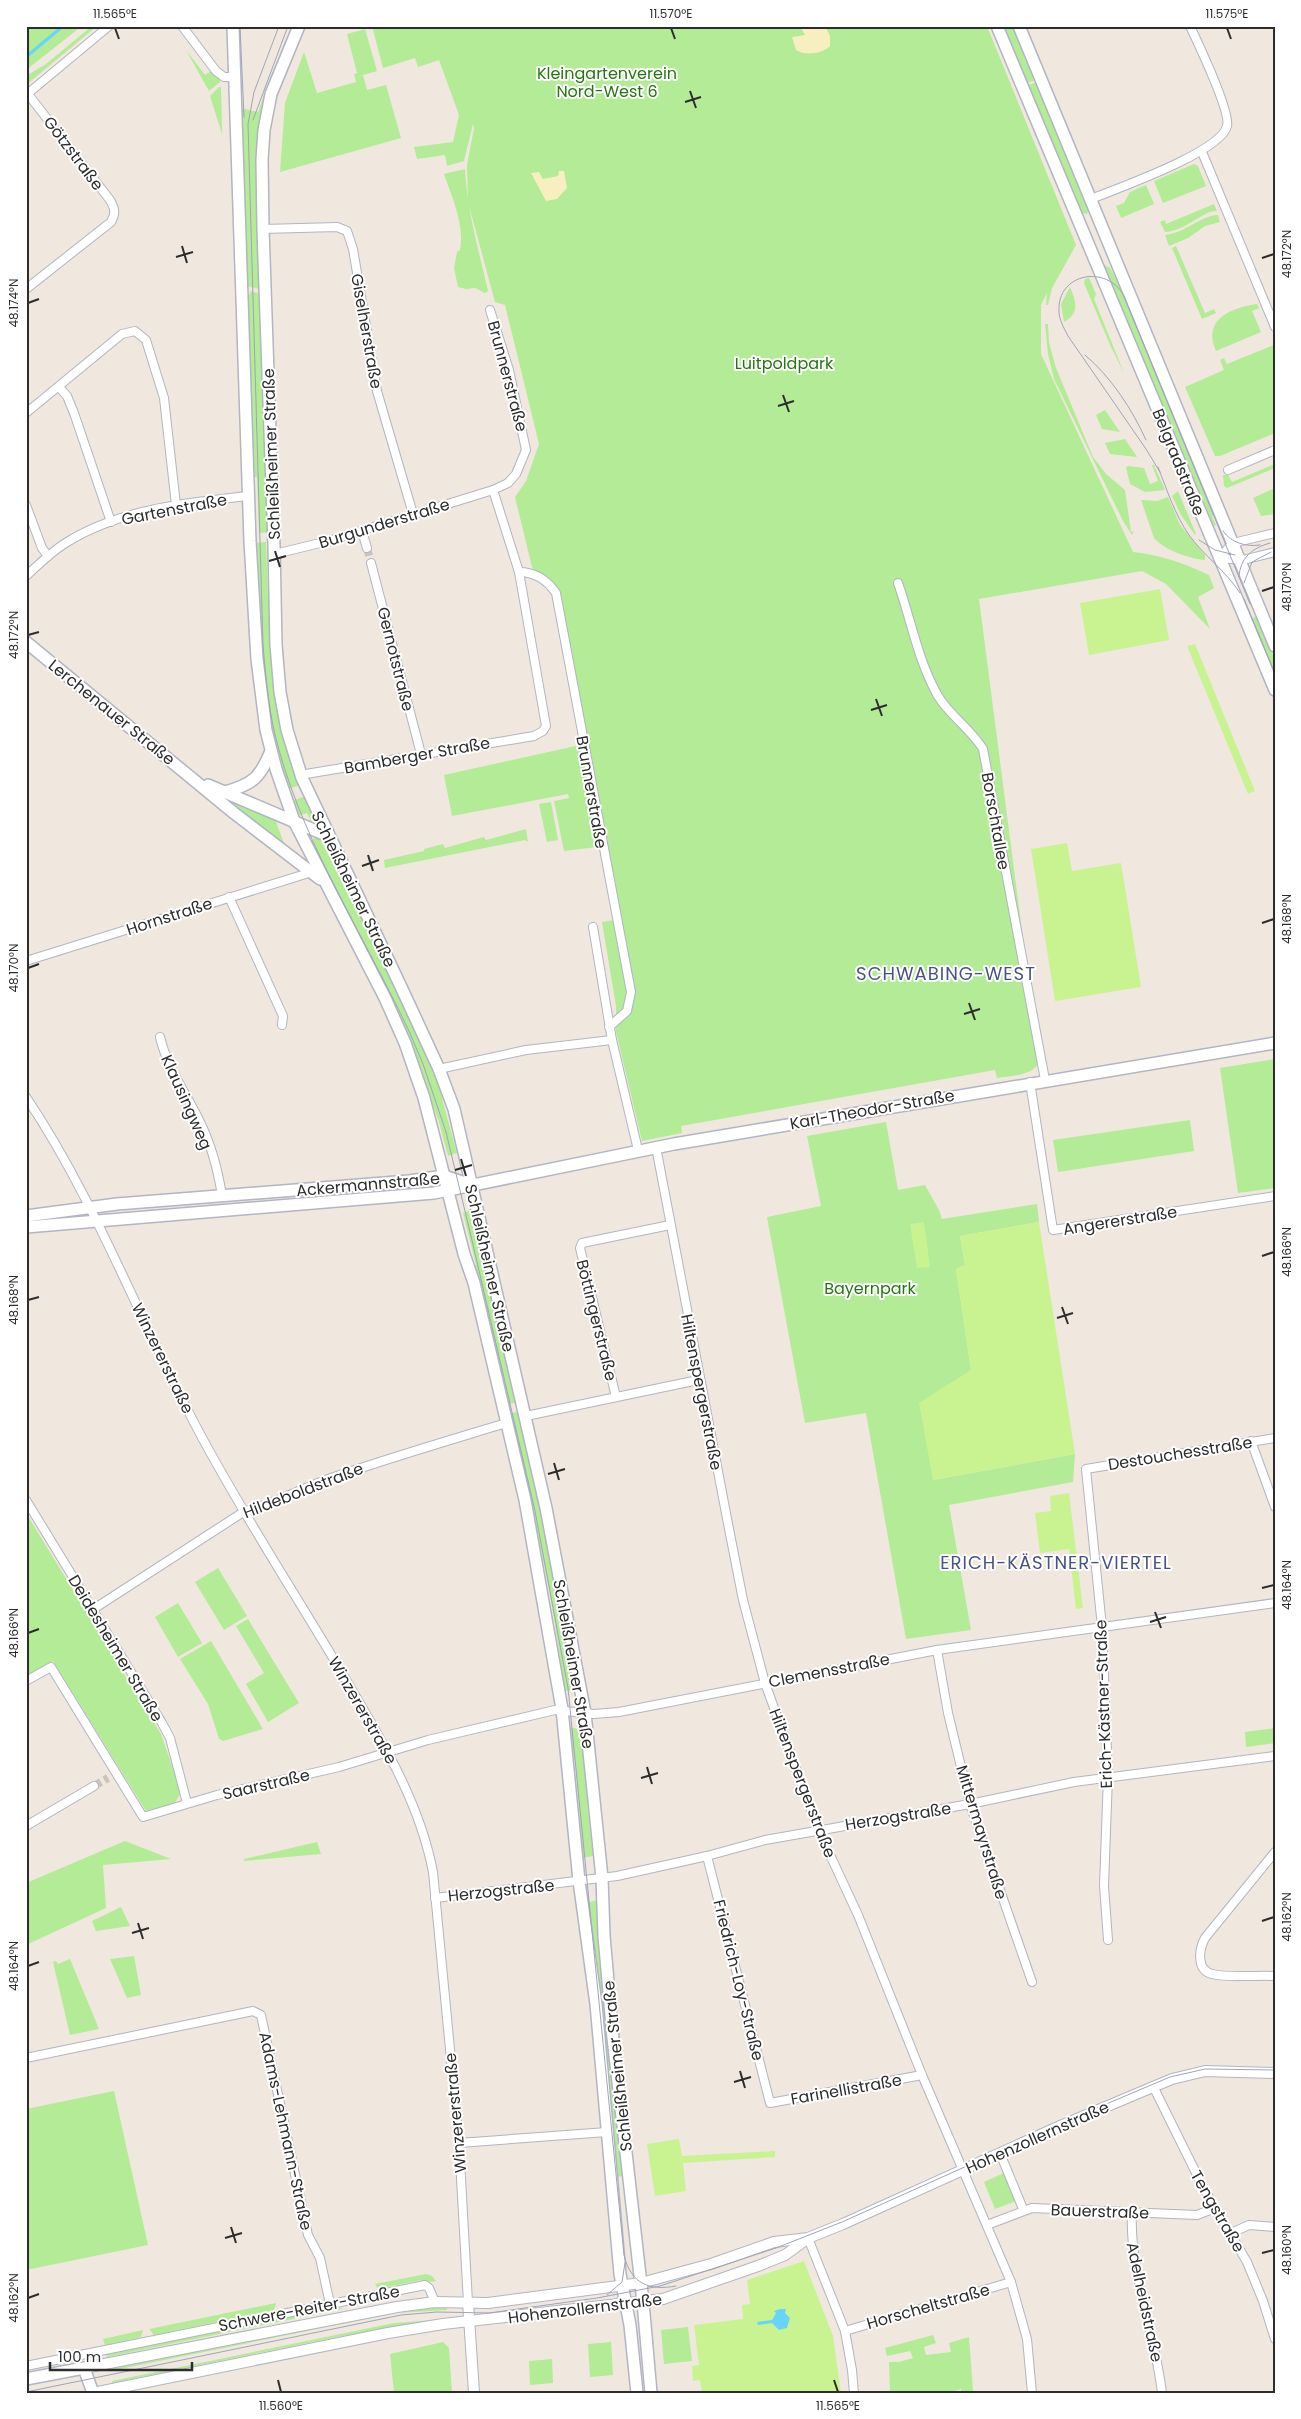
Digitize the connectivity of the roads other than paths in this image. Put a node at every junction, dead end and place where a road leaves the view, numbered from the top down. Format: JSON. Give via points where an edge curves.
{"nodes":[{"id":1,"x":109,"y":26,"type":"edge"},
{"id":2,"x":182,"y":26,"type":"edge"},
{"id":3,"x":232,"y":26,"type":"edge"},
{"id":4,"x":299,"y":26,"type":"edge"},
{"id":5,"x":997,"y":26,"type":"edge"},
{"id":6,"x":1019,"y":26,"type":"edge"},
{"id":7,"x":1190,"y":26,"type":"edge"},
{"id":8,"x":234,"y":77,"type":"junction"},
{"id":9,"x":27,"y":94,"type":"edge"},
{"id":10,"x":1202,"y":152,"type":"junction"},
{"id":11,"x":1093,"y":204,"type":"junction"},
{"id":12,"x":263,"y":229,"type":"junction"},
{"id":13,"x":1085,"y":233,"type":"junction"},
{"id":14,"x":26,"y":289,"type":"edge"},
{"id":15,"x":490,"y":310,"type":"dead end"},
{"id":16,"x":1275,"y":327,"type":"edge"},
{"id":17,"x":59,"y":386,"type":"junction"},
{"id":18,"x":26,"y":413,"type":"edge"},
{"id":19,"x":1275,"y":450,"type":"edge"},
{"id":20,"x":1228,"y":470,"type":"dead end"},
{"id":21,"x":493,"y":490,"type":"junction"},
{"id":22,"x":248,"y":496,"type":"junction"},
{"id":23,"x":26,"y":505,"type":"edge"},
{"id":24,"x":176,"y":506,"type":"junction"},
{"id":25,"x":413,"y":514,"type":"junction"},
{"id":26,"x":111,"y":522,"type":"junction"},
{"id":27,"x":362,"y":530,"type":"junction"},
{"id":28,"x":1275,"y":533,"type":"edge"},
{"id":29,"x":1233,"y":543,"type":"junction"},
{"id":30,"x":367,"y":548,"type":"tunnel mouth"},
{"id":31,"x":1275,"y":552,"type":"edge"},
{"id":32,"x":275,"y":554,"type":"junction"},
{"id":33,"x":48,"y":556,"type":"junction"},
{"id":34,"x":1219,"y":558,"type":"junction"},
{"id":35,"x":1240,"y":560,"type":"junction"},
{"id":36,"x":371,"y":563,"type":"tunnel mouth"},
{"id":37,"x":519,"y":572,"type":"junction"},
{"id":38,"x":26,"y":576,"type":"edge"},
{"id":39,"x":898,"y":583,"type":"dead end"},
{"id":40,"x":26,"y":642,"type":"edge"},
{"id":41,"x":1275,"y":646,"type":"edge"},
{"id":42,"x":1275,"y":690,"type":"edge"},
{"id":43,"x":271,"y":751,"type":"junction"},
{"id":44,"x":421,"y":754,"type":"junction"},
{"id":45,"x":300,"y":775,"type":"junction"},
{"id":46,"x":198,"y":782,"type":"junction"},
{"id":47,"x":225,"y":792,"type":"junction"},
{"id":48,"x":294,"y":820,"type":"junction"},
{"id":49,"x":328,"y":836,"type":"junction"},
{"id":50,"x":312,"y":872,"type":"junction"},
{"id":51,"x":326,"y":886,"type":"junction"},
{"id":52,"x":229,"y":897,"type":"junction"},
{"id":53,"x":593,"y":927,"type":"dead end"},
{"id":54,"x":26,"y":961,"type":"edge"},
{"id":55,"x":282,"y":1025,"type":"dead end"},
{"id":56,"x":610,"y":1026,"type":"junction"},
{"id":57,"x":160,"y":1037,"type":"dead end"},
{"id":58,"x":612,"y":1040,"type":"junction"},
{"id":59,"x":1275,"y":1043,"type":"edge"},
{"id":60,"x":439,"y":1069,"type":"junction"},
{"id":61,"x":1045,"y":1080,"type":"junction"},
{"id":62,"x":1030,"y":1082,"type":"junction"},
{"id":63,"x":26,"y":1097,"type":"edge"},
{"id":64,"x":656,"y":1147,"type":"junction"},
{"id":65,"x":638,"y":1150,"type":"junction"},
{"id":66,"x":444,"y":1176,"type":"junction"},
{"id":67,"x":472,"y":1185,"type":"junction"},
{"id":68,"x":448,"y":1191,"type":"junction"},
{"id":69,"x":222,"y":1196,"type":"junction"},
{"id":70,"x":1275,"y":1196,"type":"edge"},
{"id":71,"x":89,"y":1207,"type":"junction"},
{"id":72,"x":26,"y":1216,"type":"edge"},
{"id":73,"x":97,"y":1222,"type":"junction"},
{"id":74,"x":670,"y":1225,"type":"junction"},
{"id":75,"x":26,"y":1227,"type":"edge"},
{"id":76,"x":698,"y":1380,"type":"junction"},
{"id":77,"x":616,"y":1397,"type":"junction"},
{"id":78,"x":526,"y":1416,"type":"junction"},
{"id":79,"x":506,"y":1423,"type":"junction"},
{"id":80,"x":1275,"y":1438,"type":"edge"},
{"id":81,"x":1251,"y":1441,"type":"junction"},
{"id":82,"x":1086,"y":1468,"type":"joint"},
{"id":83,"x":26,"y":1500,"type":"edge"},
{"id":84,"x":1275,"y":1507,"type":"edge"},
{"id":85,"x":245,"y":1511,"type":"junction"},
{"id":86,"x":1275,"y":1603,"type":"edge"},
{"id":87,"x":92,"y":1610,"type":"junction"},
{"id":88,"x":1102,"y":1627,"type":"junction"},
{"id":89,"x":937,"y":1650,"type":"junction"},
{"id":90,"x":26,"y":1681,"type":"edge"},
{"id":91,"x":765,"y":1683,"type":"junction"},
{"id":92,"x":562,"y":1709,"type":"junction"},
{"id":93,"x":585,"y":1713,"type":"junction"},
{"id":94,"x":389,"y":1753,"type":"junction"},
{"id":95,"x":1275,"y":1756,"type":"edge"},
{"id":96,"x":1108,"y":1776,"type":"junction"},
{"id":97,"x":94,"y":1786,"type":"tunnel mouth"},
{"id":98,"x":187,"y":1803,"type":"junction"},
{"id":99,"x":970,"y":1804,"type":"junction"},
{"id":100,"x":26,"y":1826,"type":"edge"},
{"id":101,"x":818,"y":1830,"type":"junction"},
{"id":102,"x":1275,"y":1852,"type":"edge"},
{"id":103,"x":707,"y":1856,"type":"junction"},
{"id":104,"x":602,"y":1878,"type":"junction"},
{"id":105,"x":579,"y":1881,"type":"junction"},
{"id":106,"x":435,"y":1898,"type":"junction"},
{"id":107,"x":1108,"y":1940,"type":"dead end"},
{"id":108,"x":1275,"y":1976,"type":"edge"},
{"id":109,"x":1032,"y":1982,"type":"dead end"},
{"id":110,"x":26,"y":2058,"type":"edge"},
{"id":111,"x":1275,"y":2072,"type":"edge"},
{"id":112,"x":922,"y":2076,"type":"junction"},
{"id":113,"x":1153,"y":2086,"type":"junction"},
{"id":114,"x":770,"y":2104,"type":"joint"},
{"id":115,"x":608,"y":2132,"type":"junction"},
{"id":116,"x":459,"y":2143,"type":"junction"},
{"id":117,"x":1000,"y":2153,"type":"junction"},
{"id":118,"x":962,"y":2170,"type":"junction"},
{"id":119,"x":1215,"y":2208,"type":"junction"},
{"id":120,"x":1024,"y":2209,"type":"junction"},
{"id":121,"x":1132,"y":2212,"type":"junction"},
{"id":122,"x":987,"y":2225,"type":"junction"},
{"id":123,"x":1275,"y":2227,"type":"edge"},
{"id":124,"x":1231,"y":2233,"type":"junction"},
{"id":125,"x":808,"y":2238,"type":"junction"},
{"id":126,"x":1011,"y":2282,"type":"junction"},
{"id":127,"x":641,"y":2283,"type":"junction"},
{"id":128,"x":622,"y":2285,"type":"junction"},
{"id":129,"x":343,"y":2301,"type":"junction"},
{"id":130,"x":435,"y":2302,"type":"junction"},
{"id":131,"x":468,"y":2302,"type":"junction"},
{"id":132,"x":643,"y":2302,"type":"junction"},
{"id":133,"x":626,"y":2303,"type":"junction"},
{"id":134,"x":330,"y":2304,"type":"junction"},
{"id":135,"x":353,"y":2315,"type":"junction"},
{"id":136,"x":469,"y":2322,"type":"junction"},
{"id":137,"x":845,"y":2331,"type":"junction"},
{"id":138,"x":1275,"y":2339,"type":"edge"},
{"id":139,"x":26,"y":2366,"type":"edge"},
{"id":140,"x":84,"y":2368,"type":"junction"},
{"id":141,"x":26,"y":2378,"type":"edge"},
{"id":142,"x":93,"y":2393,"type":"edge"},
{"id":143,"x":474,"y":2393,"type":"edge"},
{"id":144,"x":637,"y":2393,"type":"edge"},
{"id":145,"x":651,"y":2393,"type":"edge"},
{"id":146,"x":854,"y":2393,"type":"edge"},
{"id":147,"x":1032,"y":2393,"type":"edge"},
{"id":148,"x":1162,"y":2393,"type":"edge"}],
"edges":[{"from":1,"to":9,"type":"street"},
{"from":2,"to":8,"type":"street","via":[[216,71]]},
{"from":3,"to":8,"type":"main road","name":"Schleißheimer Straße"},
{"from":4,"to":12,"type":"main road","name":"Schleißheimer Straße","via":[[271,94],[264,130]]},
{"from":5,"to":13,"type":"main road","name":"Belgradstraße"},
{"from":6,"to":11,"type":"main road","name":"Belgradstraße"},
{"from":7,"to":10,"type":"street","via":[[1227,119],[1227,127],[1220,139]]},
{"from":8,"to":22,"type":"main road","name":"Schleißheimer Straße"},
{"from":9,"to":14,"type":"street","name":"Götzstraße","via":[[110,200],[115,214],[111,222]]},
{"from":10,"to":11,"type":"street"},
{"from":10,"to":16,"type":"street"},
{"from":11,"to":13,"type":"main road"},
{"from":11,"to":29,"type":"main road","name":"Belgradstraße"},
{"from":12,"to":25,"type":"street","name":"Giselherstraße","via":[[337,227],[347,230],[377,390]]},
{"from":12,"to":32,"type":"main road","name":"Schleißheimer Straße"},
{"from":13,"to":34,"type":"main road","name":"Belgradstraße"},
{"from":15,"to":21,"type":"street","name":"Brunnerstraße","via":[[509,370],[526,450],[516,474],[508,483]]},
{"from":17,"to":18,"type":"street"},
{"from":17,"to":24,"type":"street","via":[[122,334],[135,331],[146,340],[164,398]]},
{"from":17,"to":26,"type":"street","via":[[74,413]]},
{"from":19,"to":20,"type":"street"},
{"from":21,"to":25,"type":"street","name":"Burgunderstraße"},
{"from":21,"to":37,"type":"street"},
{"from":22,"to":24,"type":"street","name":"Gartenstraße"},
{"from":22,"to":43,"type":"main road","name":"Schleißheimer Straße","via":[[258,678]]},
{"from":23,"to":33,"type":"street"},
{"from":24,"to":26,"type":"street","name":"Gartenstraße"},
{"from":25,"to":27,"type":"street","name":"Burgunderstraße"},
{"from":26,"to":33,"type":"street","name":"Gartenstraße","via":[[80,535]]},
{"from":27,"to":30,"type":"street"},
{"from":27,"to":32,"type":"street","name":"Burgunderstraße"},
{"from":28,"to":29,"type":"street"},
{"from":29,"to":34,"type":"street"},
{"from":29,"to":35,"type":"main road","name":"Belgradstraße"},
{"from":31,"to":35,"type":"street"},
{"from":32,"to":45,"type":"main road","name":"Schleißheimer Straße","via":[[277,669],[287,730]]},
{"from":33,"to":38,"type":"street","name":"Gartenstraße"},
{"from":34,"to":35,"type":"street"},
{"from":34,"to":42,"type":"main road","name":"Belgradstraße"},
{"from":35,"to":41,"type":"main road","name":"Belgradstraße"},
{"from":36,"to":44,"type":"street","name":"Gernotstraße"},
{"from":37,"to":44,"type":"street","name":"Bamberger Straße","via":[[546,721],[543,731],[534,736]]},
{"from":37,"to":56,"type":"street","name":"Brunnerstraße","via":[[527,572],[549,584],[556,593],[631,992],[627,1011]]},
{"from":39,"to":61,"type":"street","name":"Borschtallee","via":[[926,670],[939,697],[974,734],[983,749]]},
{"from":40,"to":46,"type":"main road","name":"Lerchenauer Straße"},
{"from":43,"to":47,"type":"main road","via":[[258,778]]},
{"from":43,"to":48,"type":"main road","name":"Schleißheimer Straße"},
{"from":44,"to":45,"type":"street","name":"Bamberger Straße"},
{"from":45,"to":49,"type":"main road","name":"Schleißheimer Straße"},
{"from":46,"to":47,"type":"main road","name":"Lerchenauer Straße"},
{"from":46,"to":50,"type":"main road","name":"Lerchenauer Straße"},
{"from":47,"to":48,"type":"main road","name":"Lerchenauer Straße"},
{"from":48,"to":49,"type":"main road","name":"Lerchenauer Straße"},
{"from":48,"to":51,"type":"main road","name":"Schleißheimer Straße"},
{"from":49,"to":60,"type":"main road","name":"Schleißheimer Straße"},
{"from":50,"to":51,"type":"main road","name":"Lerchenauer Straße"},
{"from":50,"to":52,"type":"street","name":"Hornstraße"},
{"from":51,"to":66,"type":"main road","name":"Schleißheimer Straße","via":[[405,1042],[424,1098]]},
{"from":52,"to":54,"type":"street","name":"Hornstraße"},
{"from":52,"to":55,"type":"street","via":[[283,1016]]},
{"from":53,"to":56,"type":"street"},
{"from":56,"to":58,"type":"street"},
{"from":57,"to":69,"type":"street","name":"Klausingweg","via":[[165,1058],[198,1119]]},
{"from":58,"to":60,"type":"street","via":[[526,1050]]},
{"from":58,"to":65,"type":"street"},
{"from":59,"to":61,"type":"main road","name":"Karl-Theodor-Straße"},
{"from":60,"to":67,"type":"main road","name":"Schleißheimer Straße","via":[[454,1109]]},
{"from":61,"to":62,"type":"main road","name":"Karl-Theodor-Straße"},
{"from":62,"to":64,"type":"main road","name":"Karl-Theodor-Straße"},
{"from":62,"to":70,"type":"street","name":"Angererstraße","via":[[1053,1230]]},
{"from":63,"to":71,"type":"street","name":"Winzererstraße"},
{"from":64,"to":65,"type":"main road","name":"Karl-Theodor-Straße"},
{"from":64,"to":74,"type":"street","name":"Hiltenspergerstraße"},
{"from":65,"to":67,"type":"main road","name":"Karl-Theodor-Straße"},
{"from":66,"to":67,"type":"main road","name":"Ackermannstraße"},
{"from":66,"to":68,"type":"main road","name":"Schleißheimer Straße"},
{"from":66,"to":69,"type":"main road","name":"Ackermannstraße"},
{"from":67,"to":68,"type":"main road","name":"Ackermannstraße"},
{"from":67,"to":78,"type":"main road","name":"Schleißheimer Straße"},
{"from":68,"to":73,"type":"main road","name":"Ackermannstraße"},
{"from":68,"to":79,"type":"main road","name":"Schleißheimer Straße","via":[[474,1283]]},
{"from":69,"to":71,"type":"main road","name":"Ackermannstraße"},
{"from":71,"to":72,"type":"main road","name":"Ackermannstraße"},
{"from":71,"to":73,"type":"street","name":"Winzererstraße"},
{"from":73,"to":75,"type":"main road","name":"Ackermannstraße"},
{"from":73,"to":85,"type":"street","name":"Winzererstraße","via":[[198,1430]]},
{"from":74,"to":76,"type":"street","name":"Hiltenspergerstraße"},
{"from":74,"to":77,"type":"street","name":"Böttingerstraße","via":[[582,1243],[580,1248]]},
{"from":76,"to":77,"type":"street"},
{"from":76,"to":91,"type":"street","name":"Hiltenspergerstraße","via":[[744,1600]]},
{"from":77,"to":78,"type":"street"},
{"from":78,"to":93,"type":"main road","name":"Schleißheimer Straße"},
{"from":79,"to":85,"type":"street","name":"Hildeboldstraße","via":[[386,1459]]},
{"from":79,"to":92,"type":"main road","name":"Schleißheimer Straße","via":[[533,1536]]},
{"from":80,"to":81,"type":"street","name":"Destouchesstraße"},
{"from":81,"to":82,"type":"street","name":"Destouchesstraße"},
{"from":81,"to":84,"type":"street"},
{"from":82,"to":88,"type":"street","name":"Erich-Kästner-Straße"},
{"from":83,"to":87,"type":"street","name":"Deidesheimer Straße"},
{"from":85,"to":87,"type":"street","name":"Hildeboldstraße"},
{"from":85,"to":94,"type":"street","name":"Winzererstraße"},
{"from":86,"to":88,"type":"street","name":"Clemensstraße"},
{"from":87,"to":98,"type":"street","name":"Deidesheimer Straße","via":[[170,1738]]},
{"from":88,"to":89,"type":"street","name":"Clemensstraße"},
{"from":88,"to":96,"type":"street","name":"Erich-Kästner-Straße"},
{"from":89,"to":91,"type":"street","name":"Clemensstraße"},
{"from":89,"to":99,"type":"street","name":"Mittermayrstraße"},
{"from":90,"to":98,"type":"street","name":"Saarstraße","via":[[51,1667],[112,1775],[143,1817]]},
{"from":91,"to":93,"type":"street","name":"Clemensstraße","via":[[625,1711]]},
{"from":91,"to":101,"type":"street","name":"Hiltenspergerstraße"},
{"from":92,"to":93,"type":"street","name":"Clemensstraße"},
{"from":92,"to":94,"type":"street","name":"Clemensstraße","via":[[428,1740]]},
{"from":92,"to":105,"type":"main road","name":"Schleißheimer Straße"},
{"from":93,"to":104,"type":"main road","name":"Schleißheimer Straße"},
{"from":94,"to":98,"type":"street","name":"Saarstraße"},
{"from":94,"to":106,"type":"street","name":"Winzererstraße","via":[[427,1841]]},
{"from":95,"to":96,"type":"street","name":"Herzogstraße"},
{"from":96,"to":99,"type":"street","name":"Herzogstraße"},
{"from":96,"to":107,"type":"street","name":"Erich-Kästner-Straße","via":[[1104,1886]]},
{"from":97,"to":100,"type":"street"},
{"from":99,"to":101,"type":"street","name":"Herzogstraße"},
{"from":99,"to":109,"type":"street","name":"Mittermayrstraße"},
{"from":101,"to":103,"type":"street","name":"Herzogstraße"},
{"from":101,"to":112,"type":"street","name":"Hiltenspergerstraße","via":[[858,1915]]},
{"from":102,"to":108,"type":"street","via":[[1202,1945],[1200,1952],[1203,1966],[1212,1974]]},
{"from":103,"to":104,"type":"street","name":"Herzogstraße"},
{"from":103,"to":114,"type":"street","name":"Friedrich-Loy-Straße"},
{"from":104,"to":105,"type":"street","name":"Herzogstraße"},
{"from":104,"to":127,"type":"main road","name":"Schleißheimer Straße","via":[[612,2028]]},
{"from":105,"to":106,"type":"street","name":"Herzogstraße"},
{"from":105,"to":115,"type":"main road","name":"Schleißheimer Straße","via":[[592,1965]]},
{"from":106,"to":116,"type":"street","name":"Winzererstraße"},
{"from":110,"to":134,"type":"street","name":"Adams-Lehmann-Straße","via":[[252,2012],[261,2015],[308,2235],[320,2258]]},
{"from":111,"to":113,"type":"street","name":"Hohenzollernstraße","via":[[1205,2071],[1185,2074]]},
{"from":112,"to":114,"type":"street","name":"Farinellistraße"},
{"from":112,"to":118,"type":"street","name":"Hiltenspergerstraße"},
{"from":113,"to":117,"type":"street","name":"Hohenzollernstraße"},
{"from":113,"to":119,"type":"street","name":"Tengstraße"},
{"from":115,"to":116,"type":"street"},
{"from":115,"to":128,"type":"main road","name":"Schleißheimer Straße"},
{"from":116,"to":131,"type":"street","name":"Winzererstraße"},
{"from":117,"to":118,"type":"street","name":"Hohenzollernstraße"},
{"from":117,"to":120,"type":"street"},
{"from":118,"to":122,"type":"street","name":"Hiltenspergerstraße"},
{"from":118,"to":125,"type":"street","name":"Hohenzollernstraße"},
{"from":119,"to":121,"type":"street","name":"Bauerstraße","via":[[1197,2215]]},
{"from":119,"to":124,"type":"street","name":"Tengstraße"},
{"from":120,"to":121,"type":"street","name":"Bauerstraße"},
{"from":120,"to":122,"type":"street","name":"Bauerstraße"},
{"from":121,"to":148,"type":"street","name":"Adelheidstraße","via":[[1134,2258],[1153,2336]]},
{"from":122,"to":126,"type":"street","name":"Hiltenspergerstraße"},
{"from":123,"to":124,"type":"street","via":[[1249,2225]]},
{"from":124,"to":138,"type":"street","name":"Tengstraße","via":[[1256,2283]]},
{"from":125,"to":127,"type":"street","name":"Hohenzollernstraße","via":[[774,2242]]},
{"from":125,"to":132,"type":"street","name":"Hohenzollernstraße","via":[[785,2255],[758,2266],[664,2299]]},
{"from":125,"to":137,"type":"street"},
{"from":126,"to":137,"type":"street","name":"Horscheltstraße"},
{"from":126,"to":147,"type":"street","name":"Hiltenspergerstraße","via":[[1027,2339]]},
{"from":127,"to":128,"type":"street","name":"Hohenzollernstraße"},
{"from":127,"to":132,"type":"main road","name":"Schleißheimer Straße"},
{"from":128,"to":131,"type":"street","name":"Hohenzollernstraße","via":[[488,2303]]},
{"from":128,"to":133,"type":"main road","name":"Schleißheimer Straße"},
{"from":129,"to":130,"type":"street","name":"Schwere-Reiter-Straße","via":[[424,2285],[429,2288]]},
{"from":129,"to":134,"type":"street","name":"Schwere-Reiter-Straße"},
{"from":129,"to":135,"type":"street"},
{"from":130,"to":131,"type":"street","name":"Schwere-Reiter-Straße"},
{"from":130,"to":135,"type":"street","name":"Schwere-Reiter-Straße"},
{"from":131,"to":136,"type":"street","name":"Winzererstraße"},
{"from":132,"to":133,"type":"street","name":"Hohenzollernstraße"},
{"from":132,"to":145,"type":"main road","name":"Schleißheimer Straße"},
{"from":133,"to":136,"type":"street","name":"Hohenzollernstraße"},
{"from":133,"to":144,"type":"main road","name":"Schleißheimer Straße"},
{"from":134,"to":139,"type":"street","name":"Schwere-Reiter-Straße"},
{"from":135,"to":140,"type":"street","name":"Schwere-Reiter-Straße"},
{"from":136,"to":142,"type":"street","via":[[337,2342]]},
{"from":136,"to":143,"type":"street","name":"Winzererstraße"},
{"from":137,"to":146,"type":"street"},
{"from":140,"to":141,"type":"main road","name":"Schwere-Reiter-Straße"},
{"from":140,"to":142,"type":"main road"}]}
